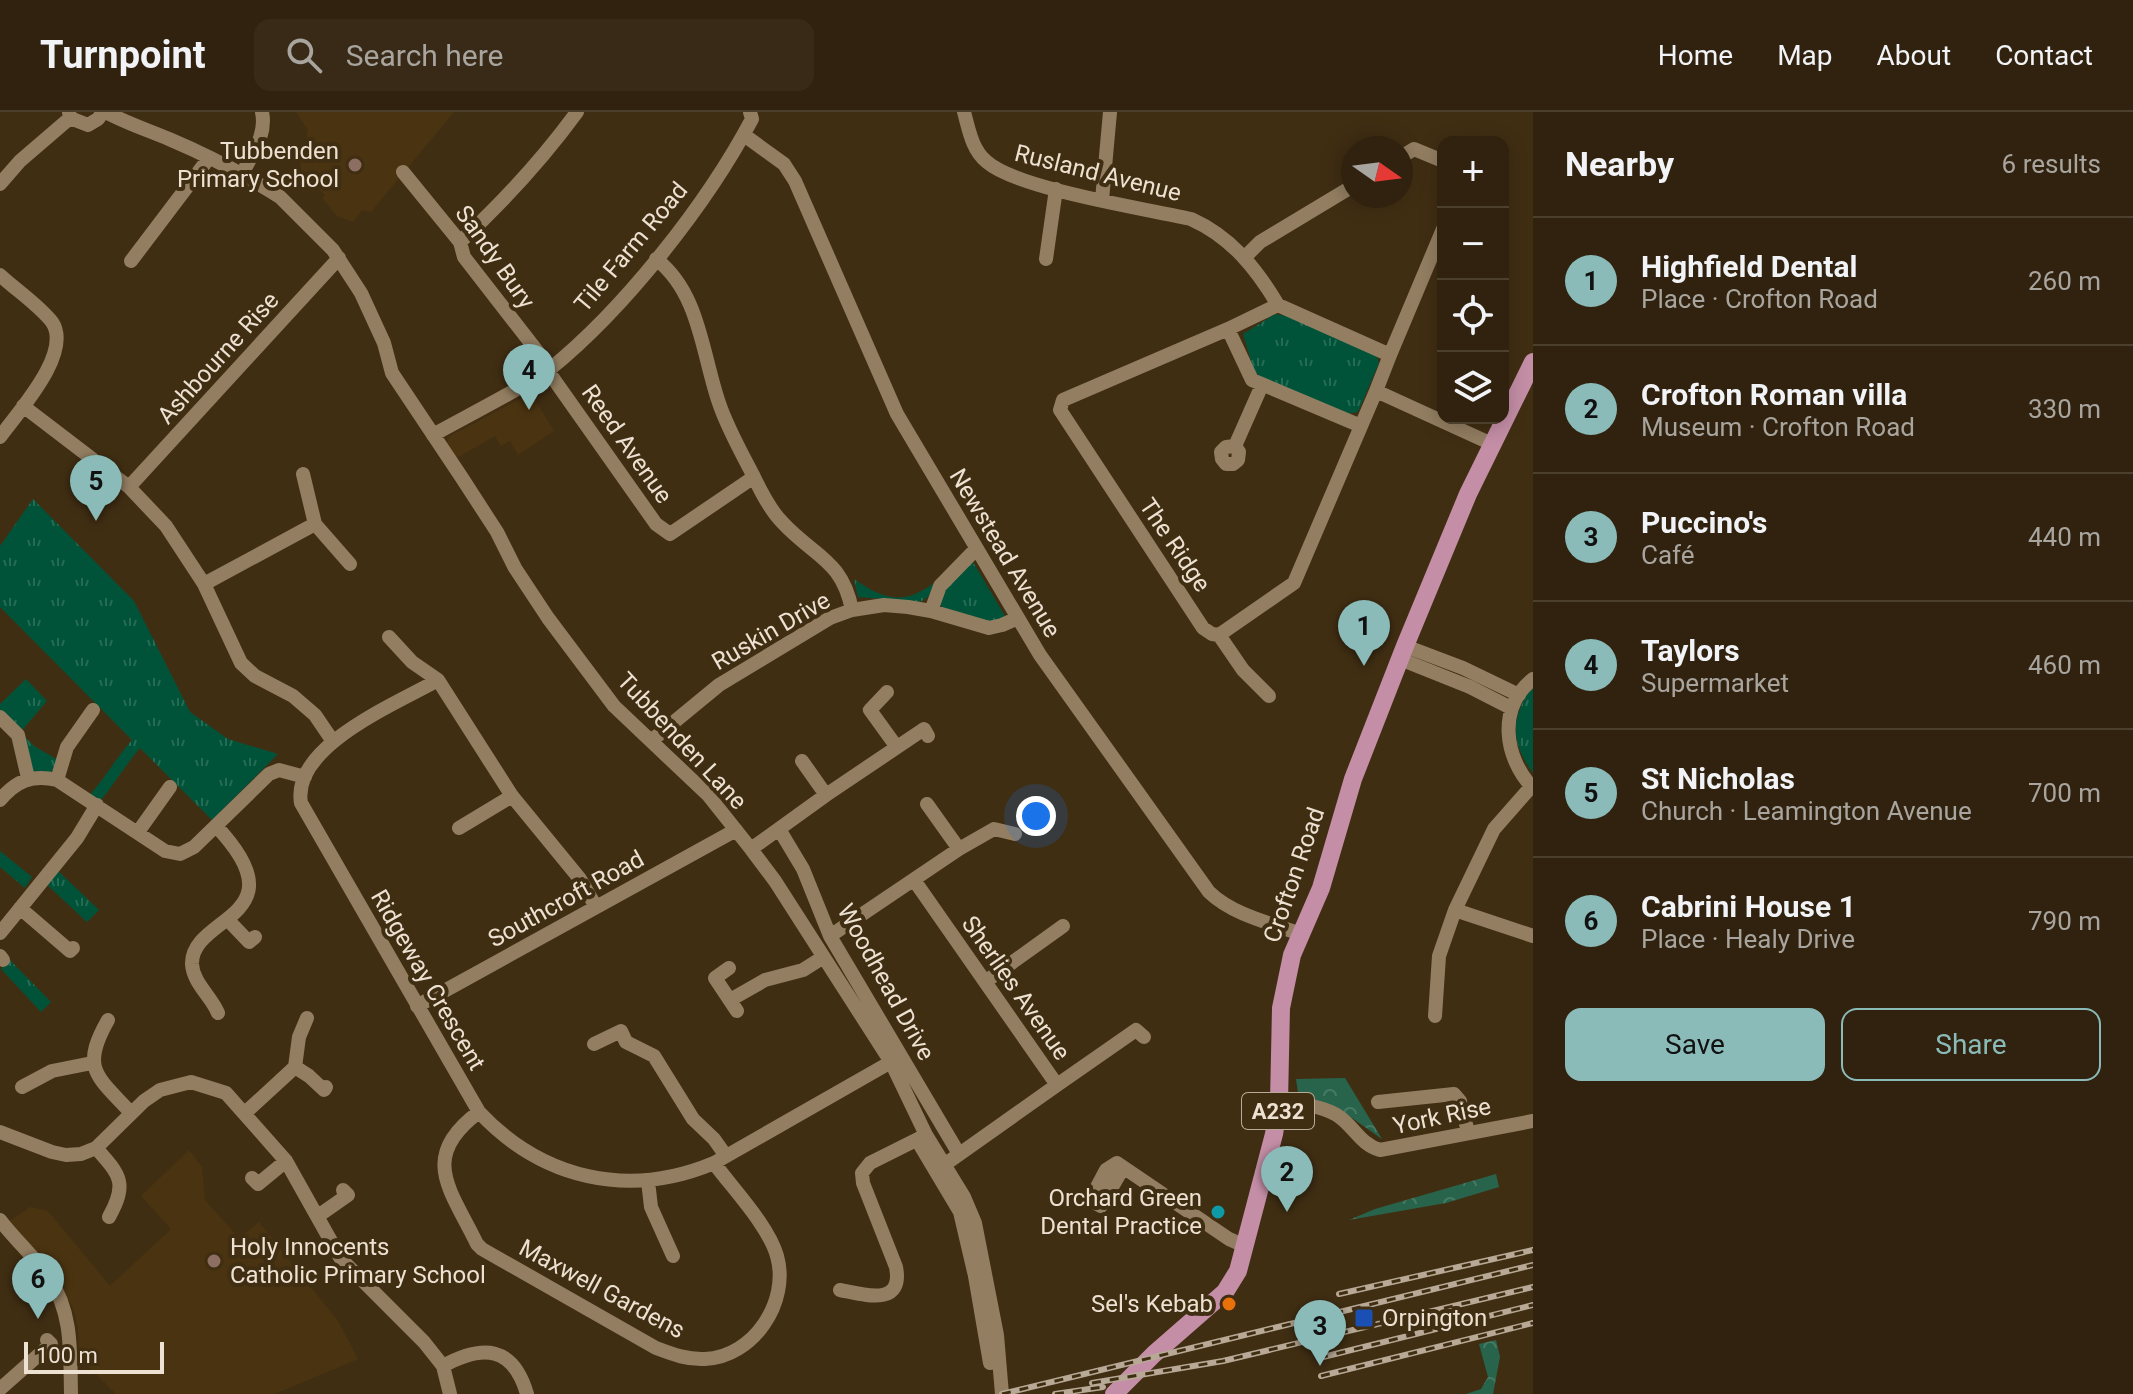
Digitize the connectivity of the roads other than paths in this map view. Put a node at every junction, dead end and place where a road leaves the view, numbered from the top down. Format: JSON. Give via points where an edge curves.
{"nodes":[{"id":1,"x":105,"y":112,"type":"edge"},
{"id":2,"x":262,"y":112,"type":"edge"},
{"id":3,"x":577,"y":112,"type":"edge"},
{"id":4,"x":750,"y":112,"type":"edge"},
{"id":5,"x":964,"y":112,"type":"edge"},
{"id":6,"x":1110,"y":112,"type":"edge"},
{"id":7,"x":69,"y":115,"type":"edge"},
{"id":8,"x":744,"y":135,"type":"junction"},
{"id":9,"x":1413,"y":150,"type":"edge"},
{"id":10,"x":209,"y":158,"type":"junction"},
{"id":11,"x":1437,"y":159,"type":"edge"},
{"id":12,"x":403,"y":172,"type":"dead end"},
{"id":13,"x":242,"y":174,"type":"junction"},
{"id":14,"x":0,"y":184,"type":"edge"},
{"id":15,"x":1056,"y":189,"type":"junction"},
{"id":16,"x":1341,"y":193,"type":"edge"},
{"id":17,"x":1102,"y":200,"type":"junction"},
{"id":18,"x":460,"y":242,"type":"junction"},
{"id":19,"x":1437,"y":243,"type":"edge"},
{"id":20,"x":1245,"y":257,"type":"junction"},
{"id":21,"x":339,"y":258,"type":"junction"},
{"id":22,"x":656,"y":259,"type":"junction"},
{"id":23,"x":1046,"y":259,"type":"dead end"},
{"id":24,"x":131,"y":261,"type":"dead end"},
{"id":25,"x":0,"y":275,"type":"edge"},
{"id":26,"x":1278,"y":305,"type":"junction"},
{"id":27,"x":1228,"y":329,"type":"junction"},
{"id":28,"x":1390,"y":355,"type":"junction"},
{"id":29,"x":1533,"y":362,"type":"edge"},
{"id":30,"x":548,"y":371,"type":"junction"},
{"id":31,"x":1262,"y":385,"type":"junction"},
{"id":32,"x":1376,"y":391,"type":"junction"},
{"id":33,"x":23,"y":406,"type":"junction"},
{"id":34,"x":1361,"y":426,"type":"junction"},
{"id":35,"x":433,"y":435,"type":"junction"},
{"id":36,"x":0,"y":437,"type":"edge"},
{"id":37,"x":1492,"y":444,"type":"junction"},
{"id":38,"x":1235,"y":446,"type":"dead end"},
{"id":39,"x":303,"y":474,"type":"dead end"},
{"id":40,"x":754,"y":477,"type":"junction"},
{"id":41,"x":129,"y":487,"type":"junction"},
{"id":42,"x":315,"y":524,"type":"junction"},
{"id":43,"x":976,"y":549,"type":"junction"},
{"id":44,"x":350,"y":564,"type":"dead end"},
{"id":45,"x":204,"y":584,"type":"junction"},
{"id":46,"x":852,"y":610,"type":"junction"},
{"id":47,"x":931,"y":611,"type":"junction"},
{"id":48,"x":1018,"y":618,"type":"junction"},
{"id":49,"x":1219,"y":635,"type":"junction"},
{"id":50,"x":389,"y":637,"type":"dead end"},
{"id":51,"x":1402,"y":652,"type":"junction"},
{"id":52,"x":1533,"y":679,"type":"edge"},
{"id":53,"x":438,"y":680,"type":"junction"},
{"id":54,"x":887,"y":692,"type":"dead end"},
{"id":55,"x":1269,"y":696,"type":"dead end"},
{"id":56,"x":1515,"y":701,"type":"junction"},
{"id":57,"x":93,"y":710,"type":"dead end"},
{"id":58,"x":1,"y":720,"type":"edge"},
{"id":59,"x":928,"y":736,"type":"dead end"},
{"id":60,"x":332,"y":740,"type":"junction"},
{"id":61,"x":651,"y":741,"type":"junction"},
{"id":62,"x":896,"y":746,"type":"junction"},
{"id":63,"x":802,"y":761,"type":"dead end"},
{"id":64,"x":305,"y":777,"type":"junction"},
{"id":65,"x":28,"y":778,"type":"junction"},
{"id":66,"x":57,"y":780,"type":"junction"},
{"id":67,"x":170,"y":787,"type":"dead end"},
{"id":68,"x":1532,"y":787,"type":"edge"},
{"id":69,"x":826,"y":795,"type":"junction"},
{"id":70,"x":512,"y":796,"type":"junction"},
{"id":71,"x":0,"y":800,"type":"edge"},
{"id":72,"x":927,"y":804,"type":"dead end"},
{"id":73,"x":97,"y":805,"type":"junction"},
{"id":74,"x":216,"y":826,"type":"junction"},
{"id":75,"x":459,"y":828,"type":"dead end"},
{"id":76,"x":779,"y":829,"type":"junction"},
{"id":77,"x":736,"y":830,"type":"junction"},
{"id":78,"x":138,"y":832,"type":"junction"},
{"id":79,"x":1008,"y":832,"type":"dead end"},
{"id":80,"x":751,"y":849,"type":"junction"},
{"id":81,"x":959,"y":849,"type":"junction"},
{"id":82,"x":914,"y":880,"type":"junction"},
{"id":83,"x":596,"y":907,"type":"junction"},
{"id":84,"x":20,"y":908,"type":"junction"},
{"id":85,"x":1455,"y":910,"type":"junction"},
{"id":86,"x":228,"y":920,"type":"junction"},
{"id":87,"x":1066,"y":924,"type":"dead end"},
{"id":88,"x":0,"y":933,"type":"edge"},
{"id":89,"x":1301,"y":934,"type":"junction"},
{"id":90,"x":830,"y":936,"type":"junction"},
{"id":91,"x":1533,"y":936,"type":"edge"},
{"id":92,"x":255,"y":937,"type":"dead end"},
{"id":93,"x":73,"y":948,"type":"dead end"},
{"id":94,"x":822,"y":958,"type":"junction"},
{"id":95,"x":729,"y":968,"type":"dead end"},
{"id":96,"x":985,"y":982,"type":"junction"},
{"id":97,"x":417,"y":1006,"type":"junction"},
{"id":98,"x":218,"y":1013,"type":"dead end"},
{"id":99,"x":1435,"y":1016,"type":"dead end"},
{"id":100,"x":307,"y":1018,"type":"dead end"},
{"id":101,"x":108,"y":1020,"type":"dead end"},
{"id":102,"x":1137,"y":1029,"type":"dead end"},
{"id":103,"x":594,"y":1044,"type":"dead end"},
{"id":104,"x":891,"y":1062,"type":"junction"},
{"id":105,"x":92,"y":1063,"type":"junction"},
{"id":106,"x":295,"y":1067,"type":"junction"},
{"id":107,"x":1057,"y":1085,"type":"junction"},
{"id":108,"x":22,"y":1087,"type":"dead end"},
{"id":109,"x":326,"y":1087,"type":"dead end"},
{"id":110,"x":1279,"y":1102,"type":"junction"},
{"id":111,"x":1378,"y":1102,"type":"dead end"},
{"id":112,"x":479,"y":1112,"type":"junction"},
{"id":113,"x":131,"y":1113,"type":"junction"},
{"id":114,"x":245,"y":1113,"type":"junction"},
{"id":115,"x":1533,"y":1121,"type":"edge"},
{"id":116,"x":0,"y":1132,"type":"edge"},
{"id":117,"x":1468,"y":1132,"type":"junction"},
{"id":118,"x":922,"y":1138,"type":"junction"},
{"id":119,"x":96,"y":1148,"type":"junction"},
{"id":120,"x":959,"y":1154,"type":"junction"},
{"id":121,"x":720,"y":1160,"type":"junction"},
{"id":122,"x":286,"y":1161,"type":"junction"},
{"id":123,"x":944,"y":1165,"type":"junction"},
{"id":124,"x":1123,"y":1168,"type":"dead end"},
{"id":125,"x":252,"y":1178,"type":"dead end"},
{"id":126,"x":648,"y":1181,"type":"junction"},
{"id":127,"x":343,"y":1190,"type":"dead end"},
{"id":128,"x":318,"y":1216,"type":"junction"},
{"id":129,"x":109,"y":1217,"type":"dead end"},
{"id":130,"x":0,"y":1220,"type":"edge"},
{"id":131,"x":1245,"y":1246,"type":"junction"},
{"id":132,"x":673,"y":1256,"type":"dead end"},
{"id":133,"x":980,"y":1275,"type":"junction"},
{"id":134,"x":840,"y":1290,"type":"dead end"},
{"id":135,"x":47,"y":1340,"type":"dead end"},
{"id":136,"x":990,"y":1363,"type":"dead end"},
{"id":137,"x":443,"y":1366,"type":"junction"},
{"id":138,"x":0,"y":1389,"type":"edge"},
{"id":139,"x":1117,"y":1390,"type":"edge"},
{"id":140,"x":71,"y":1394,"type":"edge"},
{"id":141,"x":450,"y":1394,"type":"edge"},
{"id":142,"x":527,"y":1394,"type":"edge"},
{"id":143,"x":1002,"y":1394,"type":"edge"}],
"edges":[{"from":1,"to":7,"type":"street","via":[[88,125]]},
{"from":1,"to":10,"type":"street","name":"Tubbenden Lane"},
{"from":2,"to":13,"type":"street","via":[[263,133]]},
{"from":3,"to":18,"type":"street","via":[[506,198]]},
{"from":4,"to":8,"type":"street","name":"Tile Farm Road"},
{"from":5,"to":15,"type":"street","name":"Rusland Avenue","via":[[973,144],[986,162],[1005,174]]},
{"from":6,"to":17,"type":"street"},
{"from":7,"to":14,"type":"street"},
{"from":8,"to":22,"type":"street","name":"Tile Farm Road"},
{"from":8,"to":43,"type":"street","name":"Newstead Avenue","via":[[784,164],[795,181],[897,414]]},
{"from":9,"to":11,"type":"street"},
{"from":10,"to":13,"type":"street","name":"Tubbenden Lane"},
{"from":10,"to":24,"type":"street"},
{"from":12,"to":18,"type":"street","name":"Sandy Bury"},
{"from":13,"to":21,"type":"street","name":"Tubbenden Lane","via":[[280,197]]},
{"from":15,"to":17,"type":"street","name":"Rusland Avenue"},
{"from":15,"to":23,"type":"street"},
{"from":16,"to":20,"type":"street","via":[[1260,242]]},
{"from":17,"to":20,"type":"street","name":"Rusland Avenue","via":[[1191,219]]},
{"from":18,"to":30,"type":"street","name":"Sandy Bury","via":[[464,257]]},
{"from":19,"to":28,"type":"street"},
{"from":20,"to":26,"type":"street","name":"Rusland Avenue"},
{"from":21,"to":35,"type":"street","name":"Tubbenden Lane","via":[[361,293],[392,373]]},
{"from":21,"to":41,"type":"street","name":"Ashbourne Rise"},
{"from":22,"to":30,"type":"street","name":"Tile Farm Road","via":[[616,307]]},
{"from":22,"to":40,"type":"street","via":[[671,270],[698,322],[719,403]]},
{"from":25,"to":33,"type":"street","via":[[52,323],[58,340],[54,360]]},
{"from":26,"to":27,"type":"street"},
{"from":26,"to":28,"type":"street"},
{"from":27,"to":31,"type":"street","via":[[1246,371]]},
{"from":27,"to":49,"type":"street","name":"The Ridge","via":[[1063,400],[1060,410],[1203,628]]},
{"from":28,"to":32,"type":"street"},
{"from":29,"to":37,"type":"main road","name":"Crofton Road","number":"A232"},
{"from":30,"to":35,"type":"street","name":"Tile Farm Road"},
{"from":30,"to":40,"type":"street","name":"Reed Avenue","via":[[656,524],[670,534]]},
{"from":31,"to":34,"type":"street"},
{"from":31,"to":38,"type":"street"},
{"from":32,"to":34,"type":"street"},
{"from":32,"to":37,"type":"street"},
{"from":33,"to":36,"type":"street"},
{"from":33,"to":41,"type":"street"},
{"from":34,"to":49,"type":"street","via":[[1294,583]]},
{"from":35,"to":61,"type":"street","name":"Tubbenden Lane","via":[[548,618],[614,706]]},
{"from":37,"to":51,"type":"main road","name":"Crofton Road","number":"A232"},
{"from":39,"to":42,"type":"street"},
{"from":40,"to":46,"type":"street","via":[[779,520],[840,574]]},
{"from":41,"to":45,"type":"street","via":[[166,526]]},
{"from":42,"to":44,"type":"street"},
{"from":42,"to":45,"type":"street"},
{"from":43,"to":47,"type":"street","via":[[940,586]]},
{"from":43,"to":48,"type":"street","name":"Newstead Avenue"},
{"from":45,"to":60,"type":"street","via":[[241,663],[293,696]]},
{"from":46,"to":47,"type":"street","name":"Ruskin Drive","via":[[884,605]]},
{"from":46,"to":61,"type":"street","name":"Ruskin Drive","via":[[719,685]]},
{"from":47,"to":48,"type":"street","name":"Ruskin Drive","via":[[989,628]]},
{"from":48,"to":89,"type":"street","name":"Newstead Avenue","via":[[1209,892],[1234,909]]},
{"from":49,"to":55,"type":"street"},
{"from":50,"to":53,"type":"street"},
{"from":51,"to":56,"type":"street","via":[[1463,668]]},
{"from":51,"to":89,"type":"main road","name":"Crofton Road","number":"A232"},
{"from":52,"to":56,"type":"street"},
{"from":53,"to":60,"type":"street"},
{"from":53,"to":70,"type":"street"},
{"from":54,"to":62,"type":"street","via":[[870,710]]},
{"from":56,"to":68,"type":"street","via":[[1508,723],[1509,746]]},
{"from":57,"to":66,"type":"street","via":[[67,747]]},
{"from":58,"to":65,"type":"street","via":[[18,735]]},
{"from":59,"to":62,"type":"street","via":[[924,729]]},
{"from":60,"to":64,"type":"street"},
{"from":61,"to":77,"type":"street","name":"Tubbenden Lane"},
{"from":62,"to":69,"type":"street"},
{"from":63,"to":69,"type":"street"},
{"from":64,"to":74,"type":"street","via":[[279,770],[269,774]]},
{"from":64,"to":97,"type":"street","name":"Ridgeway Crescent","via":[[301,803]]},
{"from":65,"to":66,"type":"street"},
{"from":65,"to":71,"type":"street"},
{"from":66,"to":73,"type":"street"},
{"from":67,"to":78,"type":"street"},
{"from":68,"to":85,"type":"street","via":[[1494,829]]},
{"from":69,"to":76,"type":"street"},
{"from":70,"to":75,"type":"street"},
{"from":70,"to":83,"type":"street","via":[[580,879]]},
{"from":72,"to":81,"type":"street"},
{"from":73,"to":78,"type":"street"},
{"from":73,"to":84,"type":"street"},
{"from":74,"to":78,"type":"street","via":[[180,854],[165,851]]},
{"from":74,"to":86,"type":"street","via":[[248,873],[243,904]]},
{"from":76,"to":80,"type":"street"},
{"from":76,"to":90,"type":"street","name":"Woodhead Drive","via":[[803,869]]},
{"from":77,"to":80,"type":"street","name":"Tubbenden Lane"},
{"from":77,"to":83,"type":"street","name":"Southcroft Road"},
{"from":79,"to":81,"type":"street","via":[[994,829]]},
{"from":80,"to":94,"type":"street","name":"Tubbenden Lane"},
{"from":81,"to":82,"type":"street"},
{"from":82,"to":90,"type":"street"},
{"from":82,"to":96,"type":"street","name":"Sherlies Avenue"},
{"from":83,"to":97,"type":"street","name":"Southcroft Road"},
{"from":84,"to":88,"type":"street"},
{"from":84,"to":93,"type":"street","via":[[70,951]]},
{"from":85,"to":91,"type":"street"},
{"from":85,"to":99,"type":"street","via":[[1439,956]]},
{"from":86,"to":92,"type":"street","via":[[249,942]]},
{"from":86,"to":98,"type":"street","via":[[201,942],[191,961],[195,978]]},
{"from":87,"to":96,"type":"street"},
{"from":89,"to":110,"type":"main road","name":"Crofton Road","number":"A232","via":[[1282,993]]},
{"from":90,"to":120,"type":"street","name":"Woodhead Drive"},
{"from":94,"to":95,"type":"street","via":[[803,970],[765,980],[733,1006],[715,978]]},
{"from":94,"to":104,"type":"street","name":"Tubbenden Lane"},
{"from":96,"to":107,"type":"street","name":"Sherlies Avenue"},
{"from":97,"to":112,"type":"street","name":"Ridgeway Crescent"},
{"from":100,"to":106,"type":"street"},
{"from":101,"to":105,"type":"street"},
{"from":102,"to":107,"type":"street"},
{"from":103,"to":121,"type":"street","name":"Maxwell Gardens","via":[[621,1031],[626,1042],[654,1056],[693,1119],[714,1139]]},
{"from":104,"to":118,"type":"street","name":"Tubbenden Lane"},
{"from":104,"to":121,"type":"street","name":"Ridgeway Crescent"},
{"from":105,"to":108,"type":"street","via":[[52,1071]]},
{"from":105,"to":113,"type":"street","via":[[100,1080]]},
{"from":106,"to":109,"type":"street"},
{"from":106,"to":114,"type":"street"},
{"from":107,"to":120,"type":"street","name":"Sherlies Avenue"},
{"from":110,"to":117,"type":"street","name":"York Rise","via":[[1339,1116],[1380,1150]]},
{"from":110,"to":131,"type":"main road","name":"Crofton Road","number":"A232"},
{"from":111,"to":117,"type":"street","via":[[1453,1094]]},
{"from":112,"to":121,"type":"street","name":"Maxwell Gardens","via":[[452,1137],[443,1174],[477,1244],[656,1348],[684,1358],[708,1359],[757,1334],[773,1311],[780,1284],[777,1255]]},
{"from":112,"to":126,"type":"street","name":"Ridgeway Crescent","via":[[498,1132],[543,1162],[609,1181]]},
{"from":113,"to":114,"type":"street","via":[[160,1090],[191,1082],[226,1093]]},
{"from":113,"to":119,"type":"street"},
{"from":114,"to":122,"type":"street"},
{"from":115,"to":117,"type":"street","name":"York Rise"},
{"from":116,"to":119,"type":"street","via":[[66,1155]]},
{"from":118,"to":123,"type":"street","name":"Tubbenden Lane"},
{"from":118,"to":133,"type":"street","via":[[960,1212]]},
{"from":118,"to":134,"type":"street","via":[[870,1163],[862,1173],[896,1267],[894,1287],[877,1297]]},
{"from":119,"to":129,"type":"street","via":[[118,1173],[121,1188]]},
{"from":120,"to":123,"type":"street","name":"Sherlies Avenue"},
{"from":121,"to":126,"type":"street","name":"Ridgeway Crescent","via":[[686,1175]]},
{"from":122,"to":125,"type":"street","via":[[258,1184]]},
{"from":122,"to":128,"type":"street"},
{"from":123,"to":133,"type":"street","name":"Tubbenden Lane","via":[[977,1231]]},
{"from":124,"to":131,"type":"street"},
{"from":126,"to":132,"type":"street","via":[[651,1207]]},
{"from":127,"to":128,"type":"street","via":[[348,1195]]},
{"from":128,"to":137,"type":"street","via":[[341,1259]]},
{"from":130,"to":140,"type":"street","via":[[49,1277],[63,1304]]},
{"from":131,"to":139,"type":"main road","name":"Crofton Road","number":"A232","via":[[1228,1288]]},
{"from":133,"to":136,"type":"street"},
{"from":133,"to":143,"type":"street","name":"Tubbenden Lane","via":[[997,1335]]},
{"from":135,"to":138,"type":"street","via":[[51,1344]]},
{"from":137,"to":141,"type":"street"},
{"from":137,"to":142,"type":"street","via":[[461,1356],[492,1352],[514,1365]]}]}
